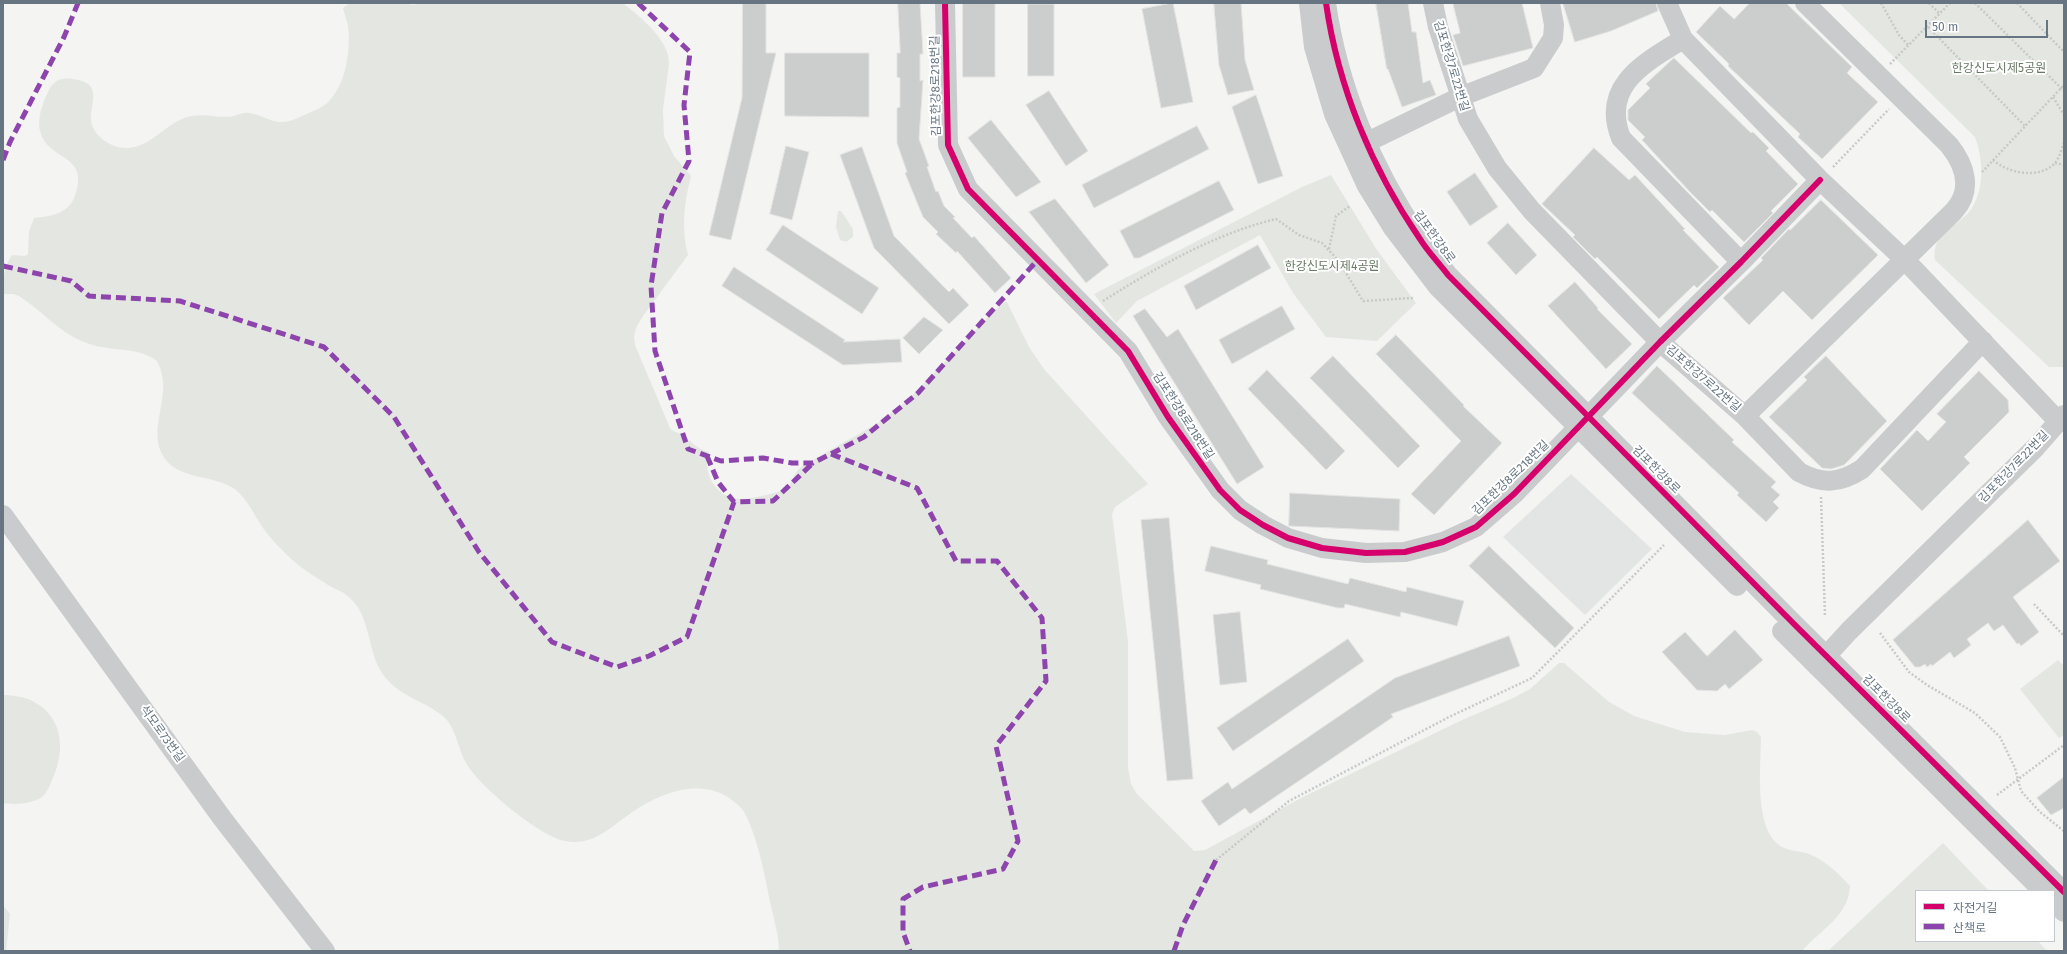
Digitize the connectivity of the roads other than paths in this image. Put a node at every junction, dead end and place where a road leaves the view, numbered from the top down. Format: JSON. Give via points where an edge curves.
{"nodes":[{"id":1,"x":945,"y":3,"type":"edge"},
{"id":2,"x":1308,"y":3,"type":"edge"},
{"id":3,"x":1326,"y":3,"type":"edge"},
{"id":4,"x":1433,"y":3,"type":"edge"},
{"id":5,"x":1550,"y":3,"type":"edge"},
{"id":6,"x":1667,"y":3,"type":"edge"},
{"id":7,"x":1805,"y":3,"type":"edge"},
{"id":8,"x":1683,"y":39,"type":"junction"},
{"id":9,"x":1460,"y":97,"type":"junction"},
{"id":10,"x":1358,"y":146,"type":"junction"},
{"id":11,"x":1826,"y":174,"type":"junction"},
{"id":12,"x":1905,"y":260,"type":"junction"},
{"id":13,"x":1741,"y":262,"type":"junction"},
{"id":14,"x":1983,"y":340,"type":"junction"},
{"id":15,"x":1660,"y":342,"type":"junction"},
{"id":16,"x":1745,"y":416,"type":"junction"},
{"id":17,"x":2061,"y":418,"type":"edge"},
{"id":18,"x":1583,"y":422,"type":"junction"},
{"id":19,"x":3,"y":515,"type":"edge"},
{"id":20,"x":1821,"y":661,"type":"junction"},
{"id":21,"x":2042,"y":890,"type":"edge"},
{"id":22,"x":2064,"y":892,"type":"edge"},
{"id":23,"x":2055,"y":903,"type":"edge"},
{"id":24,"x":2064,"y":912,"type":"edge"},
{"id":25,"x":325,"y":951,"type":"edge"}],
"edges":[{"from":1,"to":18,"type":"street","name":"김포한강8로218번길","via":[[948,145],[968,189],[1128,351],[1168,417],[1220,490],[1245,513],[1288,538],[1322,548],[1404,552],[1443,542],[1476,527],[1514,494]]},
{"from":2,"to":10,"type":"street","name":"김포한강8로","via":[[1314,47],[1334,114]]},
{"from":3,"to":10,"type":"street","name":"김포한강8로","via":[[1353,109]]},
{"from":4,"to":9,"type":"street","name":"김포한강7로22번길"},
{"from":5,"to":9,"type":"street","via":[[1554,25],[1553,38],[1534,68]]},
{"from":6,"to":8,"type":"street","name":"김포한강7로22번길"},
{"from":7,"to":12,"type":"street","via":[[1960,158],[1965,171],[1965,183],[1959,206]]},
{"from":8,"to":11,"type":"street","name":"김포한강7로22번길"},
{"from":8,"to":13,"type":"street","via":[[1631,74],[1620,92],[1617,126],[1621,138]]},
{"from":9,"to":10,"type":"street"},
{"from":9,"to":15,"type":"street","name":"김포한강7로22번길","via":[[1468,119],[1497,168],[1532,211]]},
{"from":10,"to":18,"type":"street","name":"김포한강8로","via":[[1367,186],[1393,228],[1438,287]]},
{"from":11,"to":12,"type":"street","name":"김포한강7로22번길"},
{"from":11,"to":13,"type":"street","name":"김포한강8로218번길"},
{"from":12,"to":14,"type":"street","name":"김포한강7로22번길"},
{"from":12,"to":16,"type":"street"},
{"from":13,"to":15,"type":"street","name":"김포한강8로218번길"},
{"from":14,"to":16,"type":"street","name":"김포한강7로22번길","via":[[1862,469],[1848,478],[1821,481],[1799,472]]},
{"from":14,"to":17,"type":"street","name":"김포한강7로22번길"},
{"from":15,"to":16,"type":"street","name":"김포한강7로22번길"},
{"from":15,"to":18,"type":"street","name":"김포한강8로218번길"},
{"from":17,"to":20,"type":"street","name":"김포한강7로22번길","via":[[2036,447]]},
{"from":18,"to":20,"type":"street","name":"김포한강8로"},
{"from":19,"to":25,"type":"street","name":"석모로73번길","via":[[222,818]]},
{"from":20,"to":21,"type":"street","name":"김포한강8로"},
{"from":20,"to":22,"type":"street","name":"김포한강8로"},
{"from":23,"to":24,"type":"street"}]}
